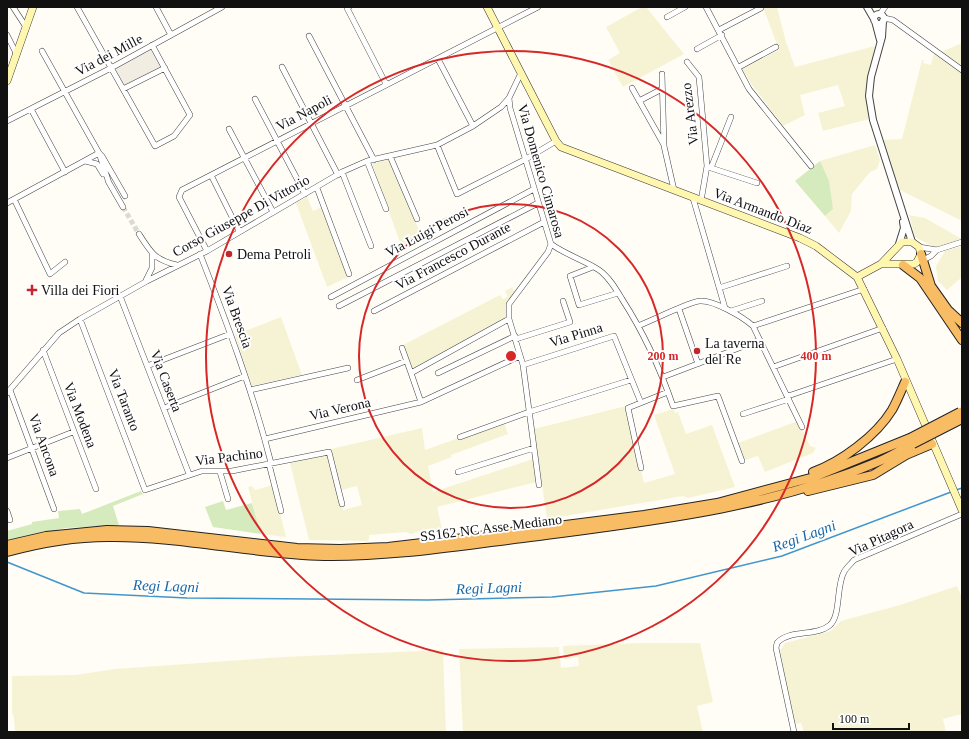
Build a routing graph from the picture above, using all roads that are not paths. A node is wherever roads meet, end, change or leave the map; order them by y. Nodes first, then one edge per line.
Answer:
1 (13, 7) edge
2 (32, 7) edge
3 (77, 7) edge
4 (156, 7) edge
5 (222, 7) edge
6 (486, 7) edge
7 (538, 7) edge
8 (685, 7) edge
9 (706, 7) edge
10 (867, 7) edge
11 (872, 7) edge
12 (885, 7) edge
13 (348, 8) edge
14 (761, 8) dead end
15 (882, 16) junction
16 (667, 17) dead end
17 (874, 20) junction
18 (26, 27) junction
19 (498, 28) junction
20 (720, 33) junction
21 (7, 35) edge
22 (171, 35) junction
23 (309, 36) dead end
24 (880, 44) junction
25 (152, 45) junction
26 (776, 47) dead end
27 (697, 49) dead end
28 (42, 51) dead end
29 (16, 52) junction
30 (438, 59) junction
31 (687, 62) dead end
32 (282, 67) dead end
33 (739, 67) junction
34 (111, 68) junction
35 (165, 68) junction
36 (962, 70) edge
37 (521, 73) junction
38 (662, 74) dead end
39 (7, 81) edge
40 (386, 84) junction
41 (632, 88) dead end
42 (662, 89) junction
43 (123, 90) junction
44 (65, 92) junction
45 (509, 98) junction
46 (255, 99) dead end
47 (639, 101) junction
48 (346, 105) junction
49 (32, 109) junction
50 (731, 117) dead end
51 (7, 121) edge
52 (312, 123) junction
53 (473, 126) junction
54 (229, 129) dead end
55 (278, 141) junction
56 (556, 141) junction
57 (437, 145) junction
58 (664, 146) junction
59 (99, 154) junction
60 (390, 156) junction
61 (245, 157) junction
62 (526, 159) junction
63 (374, 160) junction
64 (84, 161) junction
65 (367, 161) junction
66 (810, 166) dead end
67 (709, 167) junction
68 (65, 172) junction
69 (340, 174) junction
70 (211, 175) junction
71 (109, 183) junction
72 (757, 183) dead end
73 (316, 188) junction
74 (534, 189) junction
75 (674, 190) junction
76 (305, 194) junction
77 (125, 196) dead end
78 (693, 198) junction
79 (14, 199) junction
80 (701, 201) junction
81 (7, 203) edge
82 (538, 203) junction
83 (123, 207) tunnel mouth
84 (386, 209) dead end
85 (273, 212) junction
86 (903, 214) junction
87 (417, 219) dead end
88 (544, 222) junction
89 (239, 231) junction
90 (139, 234) tunnel mouth
91 (912, 242) junction
92 (962, 242) edge
93 (551, 244) junction
94 (371, 246) dead end
95 (897, 248) junction
96 (207, 250) junction
97 (937, 250) junction
98 (152, 254) junction
99 (200, 254) junction
100 (920, 256) junction
101 (65, 262) dead end
102 (881, 264) junction
103 (903, 264) junction
104 (177, 265) junction
105 (786, 266) dead end
106 (593, 267) junction
107 (349, 274) dead end
108 (857, 277) junction
109 (145, 282) junction
110 (719, 288) junction
111 (864, 289) junction
112 (618, 293) junction
113 (120, 296) junction
114 (331, 297) dead end
115 (563, 301) dead end
116 (762, 301) dead end
117 (339, 306) dead end
118 (679, 308) junction
119 (725, 308) junction
120 (374, 311) dead end
121 (731, 311) junction
122 (80, 319) junction
123 (509, 319) junction
124 (962, 323) edge
125 (640, 325) junction
126 (753, 326) junction
127 (882, 328) junction
128 (230, 334) junction
129 (515, 337) junction
130 (760, 340) junction
131 (962, 340) edge
132 (402, 348) dead end
133 (43, 350) junction
134 (520, 356) junction
135 (896, 359) junction
136 (406, 361) junction
137 (698, 364) junction
138 (522, 365) junction
139 (147, 366) junction
140 (773, 367) junction
141 (348, 368) dead end
142 (410, 372) junction
143 (438, 373) dead end
144 (245, 376) junction
145 (663, 377) junction
146 (357, 380) dead end
147 (631, 380) junction
148 (905, 382) junction
149 (250, 390) junction
150 (8, 392) edge
151 (668, 392) junction
152 (789, 397) junction
153 (421, 402) junction
154 (641, 403) junction
155 (164, 408) junction
156 (529, 412) junction
157 (743, 414) dead end
158 (961, 414) edge
159 (802, 427) dead end
160 (73, 432) junction
161 (460, 437) dead end
162 (265, 439) junction
163 (911, 441) junction
164 (932, 444) junction
165 (32, 448) junction
166 (534, 448) junction
167 (7, 458) edge
168 (742, 461) dead end
169 (270, 463) junction
170 (641, 468) dead end
171 (220, 472) junction
172 (458, 472) dead end
173 (189, 474) junction
174 (539, 484) dead end
175 (96, 489) dead end
176 (145, 490) joint
177 (765, 490) junction
178 (770, 498) junction
179 (228, 499) dead end
180 (342, 504) dead end
181 (961, 508) edge
182 (54, 509) dead end
183 (7, 511) edge
184 (281, 511) dead end
185 (962, 514) edge
186 (10, 520) dead end
187 (7, 545) edge
188 (7, 552) edge
189 (794, 732) edge

1 - 18 street
2 - 18 main road
3 - 34 street
4 - 22 street
5 - 22 street, Via dei Mille
6 - 19 main road
7 - 19 street, Via Napoli
8 - 16 street
9 - 20 street
10 - 17 street
11 - 15 street
12 - 15 street
13 - 40 street
14 - 20 street
15 - 17 street
15 - 24 street
15 - 36 street
17 - 24 street
18 - 29 main road
19 - 30 street, Via Napoli
19 - 37 main road
20 - 27 street
20 - 33 street
21 - 29 street
22 - 25 street, Via dei Mille
23 - 48 street
24 - 86 street
25 - 34 street, Via dei Mille
25 - 35 street
26 - 33 street
28 - 44 street
29 - 39 main road
30 - 40 street, Via Napoli
30 - 53 street
31 - 67 street, Via Arezzo
32 - 52 street
33 - 66 street
34 - 43 street
34 - 44 street, Via dei Mille
35 - 43 street
35 - 43 street
37 - 45 street, Via Domenico Cimarosa
37 - 56 main road
38 - 42 street
40 - 48 street, Via Napoli
41 - 47 street
42 - 47 street
42 - 58 street
44 - 49 street, Via dei Mille
44 - 59 street
45 - 53 street, Corso Giuseppe Di Vittorio
45 - 62 street, Via Domenico Cimarosa
46 - 55 street
47 - 58 street
48 - 52 street, Via Napoli
48 - 63 street
49 - 51 street, Via dei Mille
49 - 68 street
50 - 67 street, Via Arezzo
52 - 55 street, Via Napoli
52 - 69 street
53 - 57 street, Corso Giuseppe Di Vittorio
54 - 61 street
55 - 61 street, Via Napoli
55 - 76 street
56 - 62 street
56 - 75 main road, Via Armando Diaz
57 - 60 street, Corso Giuseppe Di Vittorio
57 - 62 street
58 - 75 street
59 - 64 street
59 - 71 street
59 - 77 street
60 - 63 street, Corso Giuseppe Di Vittorio
60 - 87 street
61 - 70 street, Via Napoli
61 - 85 street
62 - 74 street, Via Domenico Cimarosa
63 - 65 street, Corso Giuseppe Di Vittorio
64 - 68 street
64 - 71 street
65 - 69 street, Corso Giuseppe Di Vittorio
65 - 84 street
67 - 72 street
67 - 80 street, Via Arezzo
68 - 79 street
69 - 73 street, Corso Giuseppe Di Vittorio
69 - 94 street
70 - 89 street
70 - 96 street, Via Napoli
71 - 83 street
73 - 76 street, Corso Giuseppe Di Vittorio
73 - 107 street
74 - 82 street, Via Domenico Cimarosa
74 - 114 street, Via Luigi Perosi
75 - 78 main road, Via Armando Diaz
76 - 85 street, Corso Giuseppe Di Vittorio
78 - 80 main road, Via Armando Diaz
78 - 110 street
79 - 81 street
79 - 101 street
80 - 108 main road, Via Armando Diaz
82 - 88 street, Via Domenico Cimarosa
82 - 117 street
85 - 89 street, Corso Giuseppe Di Vittorio
86 - 91 street
86 - 95 street
88 - 93 street, Via Domenico Cimarosa
88 - 120 street, Via Francesco Durante
89 - 96 street, Corso Giuseppe Di Vittorio
90 - 98 street
91 - 95 main road
91 - 100 main road
92 - 97 street
93 - 106 street
93 - 123 street, Via Domenico Cimarosa
95 - 102 main road
95 - 103 main road
96 - 99 street, Corso Giuseppe Di Vittorio
97 - 100 street
97 - 100 street
98 - 104 street
98 - 109 street
99 - 104 street, Corso Giuseppe Di Vittorio
99 - 128 street, Via Brescia
100 - 103 main road
100 - 124 highway
102 - 103 main road
102 - 108 main road
103 - 131 highway
104 - 109 street, Corso Giuseppe Di Vittorio
105 - 110 street
106 - 112 street
106 - 112 street
108 - 111 main road, Via Armando Diaz
109 - 113 street, Corso Giuseppe Di Vittorio
110 - 119 street
111 - 126 street
111 - 127 main road, Via Armando Diaz
112 - 125 street
113 - 122 street, Corso Giuseppe Di Vittorio
113 - 139 street, Via Caserta
115 - 129 street
116 - 121 street
118 - 119 street
118 - 125 street
118 - 137 street
119 - 121 street
121 - 126 street
122 - 133 street, Corso Giuseppe Di Vittorio
122 - 176 street, Via Taranto
123 - 129 street, Via Domenico Cimarosa
123 - 142 street
125 - 145 street
126 - 130 street
127 - 135 main road, Via Armando Diaz
127 - 140 street
128 - 139 street
128 - 144 street, Via Brescia
129 - 134 street, Via Domenico Cimarosa
129 - 143 street
130 - 137 street
130 - 140 street
132 - 136 street
133 - 150 street, Corso Giuseppe Di Vittorio
133 - 160 street, Via Modena
134 - 138 street, Via Domenico Cimarosa
134 - 153 street, Via Verona
135 - 148 main road, Via Armando Diaz
135 - 152 street
136 - 142 street
136 - 146 street, Via Verona
137 - 145 street
138 - 147 street, Via Pinna
138 - 156 street, Via Domenico Cimarosa
139 - 155 street, Via Caserta
140 - 152 street
141 - 149 street
142 - 153 street
144 - 149 street, Via Brescia
144 - 155 street
145 - 151 street
147 - 154 street, Via Pinna
147 - 156 street
148 - 164 main road, Via Armando Diaz
148 - 177 highway
149 - 162 street, Via Brescia
150 - 165 street, Via Ancona
151 - 154 street
151 - 168 street
152 - 157 street
152 - 159 street
153 - 162 street, Via Verona
154 - 170 street
155 - 173 street, Via Caserta
156 - 161 street
156 - 166 street, Via Domenico Cimarosa
158 - 163 highway, SS162 NC Asse Mediano, bridge
160 - 165 street
160 - 175 street, Via Modena
162 - 169 street, Via Brescia
163 - 177 highway, SS162 NC Asse Mediano
163 - 178 highway, SS162 NC Asse Mediano
164 - 178 highway
164 - 181 main road, Via Armando Diaz
165 - 167 street
165 - 182 street, Via Ancona
166 - 172 street
166 - 174 street, Via Domenico Cimarosa
169 - 171 street, Via Pachino
169 - 180 street, Via Pachino
169 - 184 street, Via Brescia
171 - 173 street, Via Pachino
171 - 179 street
173 - 176 street, Via Pachino
177 - 187 highway, SS162 NC Asse Mediano
178 - 188 highway, SS162 NC Asse Mediano
183 - 186 street
185 - 189 street, Via Pitagora

